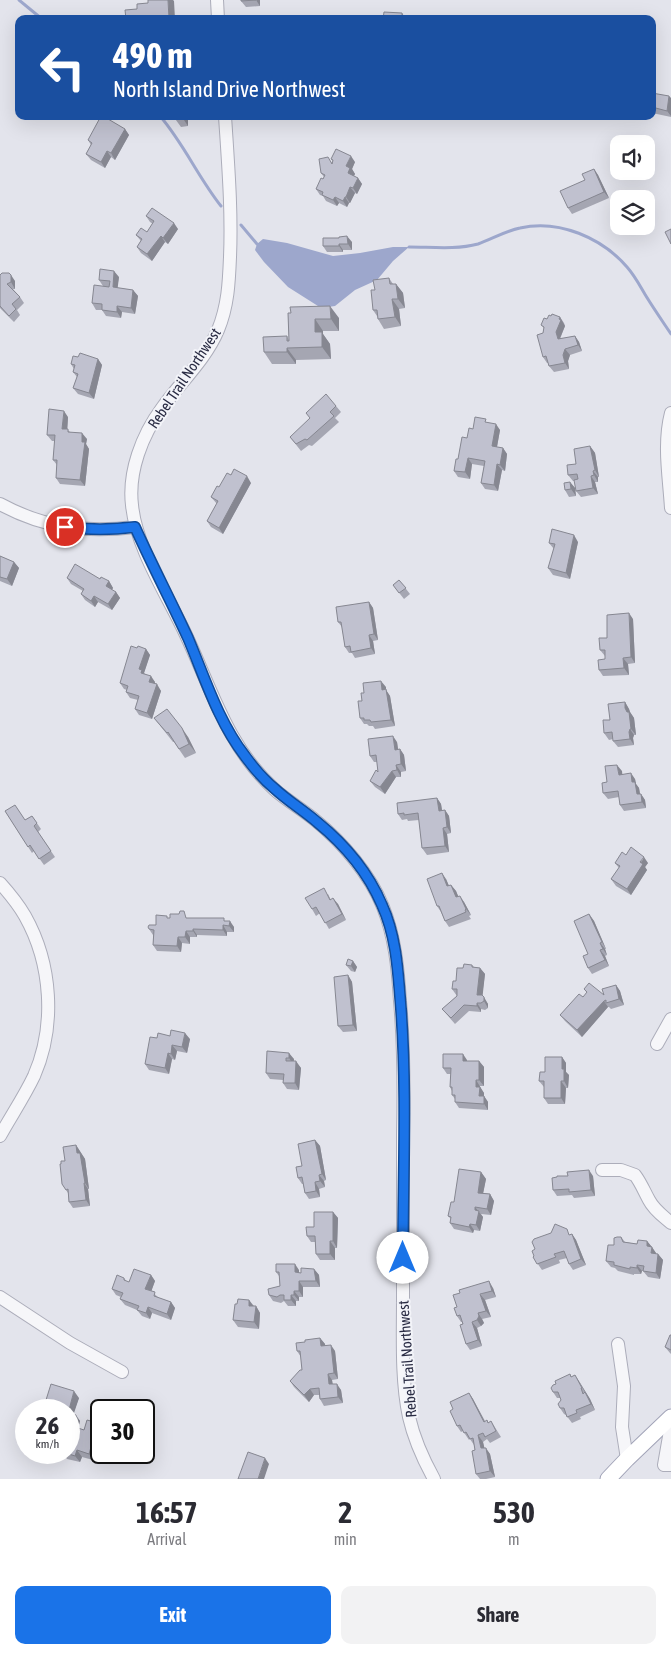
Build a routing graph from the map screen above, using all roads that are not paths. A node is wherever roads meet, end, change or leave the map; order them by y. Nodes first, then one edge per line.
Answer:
1 (217, 0) edge
2 (218, 15) edge
3 (225, 120) edge
4 (671, 413) edge
5 (0, 504) edge
6 (671, 508) edge
7 (135, 527) junction
8 (0, 883) edge
9 (671, 1019) edge
10 (657, 1044) dead end
11 (0, 1136) edge
12 (602, 1170) dead end
13 (671, 1223) edge
14 (0, 1297) edge
15 (618, 1344) dead end
16 (122, 1372) dead end
17 (671, 1417) edge
18 (671, 1425) edge
19 (627, 1459) junction
20 (671, 1465) edge
21 (434, 1479) edge
22 (608, 1479) edge

1 - 2 street
3 - 7 street, Rebel Trail Northwest
4 - 6 street
5 - 7 street
7 - 21 street, Rebel Trail Northwest
8 - 11 street
9 - 10 street
12 - 13 street
14 - 16 street
15 - 19 street
17 - 19 main road
18 - 20 street
19 - 22 main road

